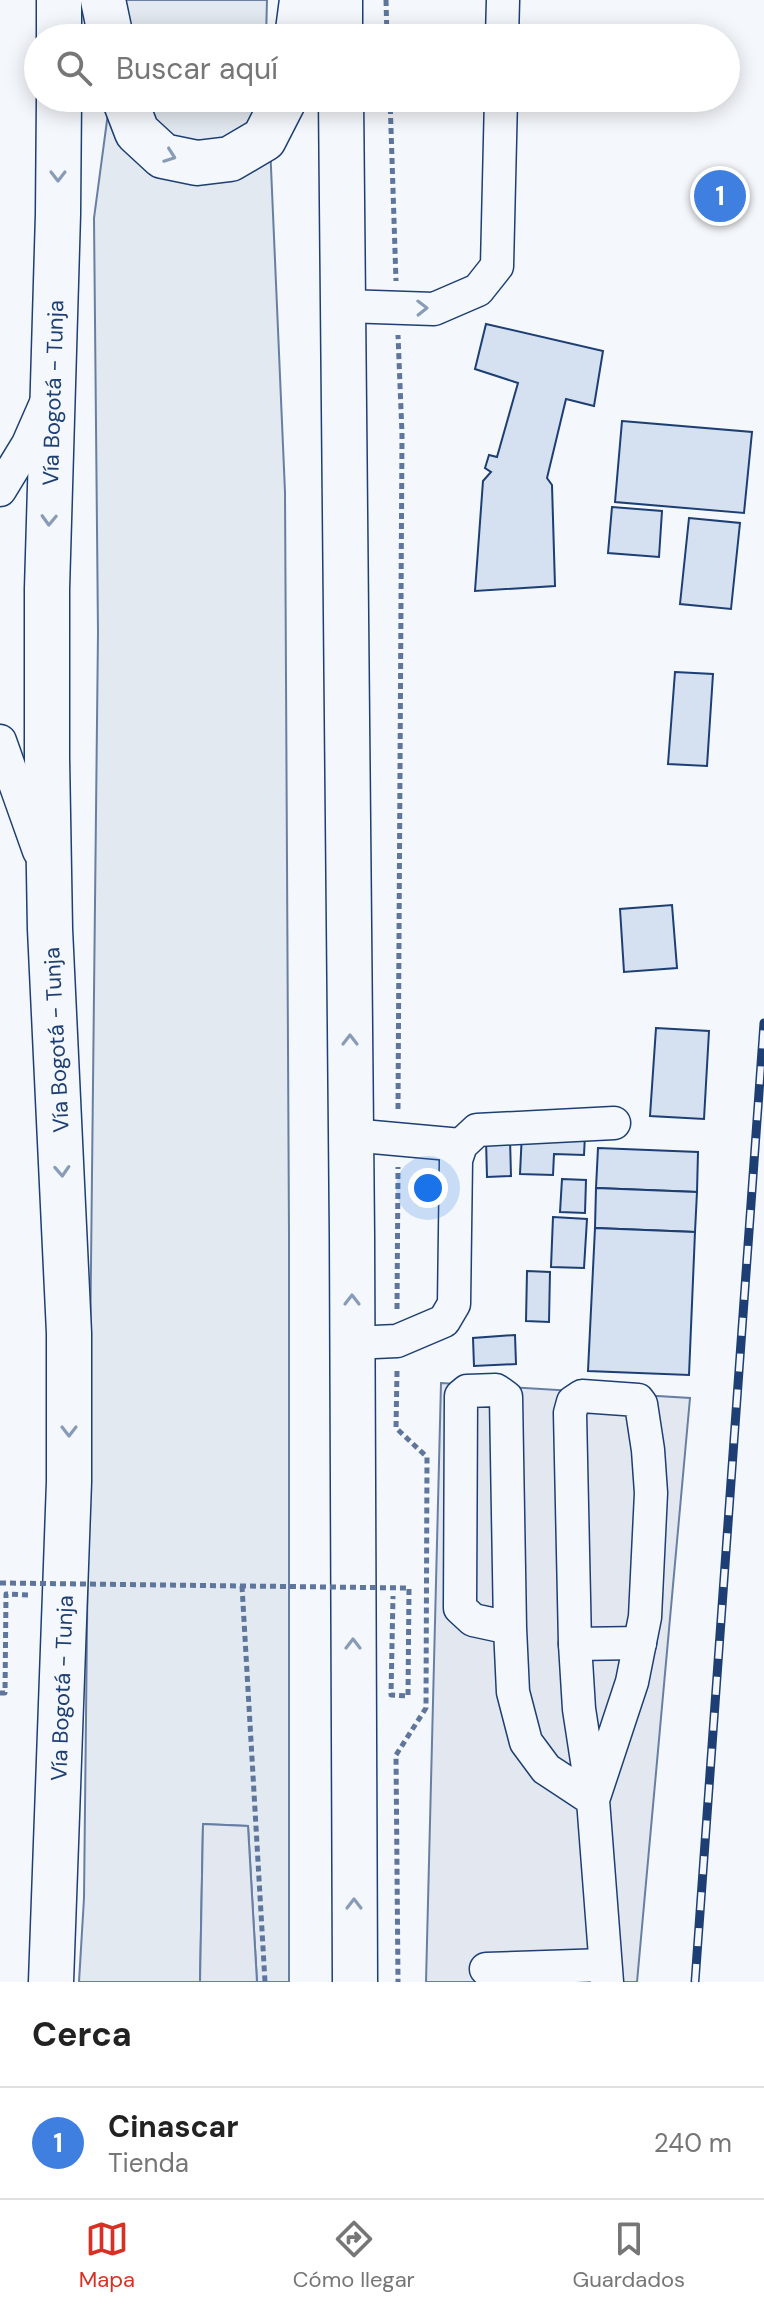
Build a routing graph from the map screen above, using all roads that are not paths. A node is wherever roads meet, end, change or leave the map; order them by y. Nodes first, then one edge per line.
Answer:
1 (59, 0) edge
2 (103, 0) edge
3 (302, 0) edge
4 (340, 0) edge
5 (503, 0) edge
6 (59, 24) edge
7 (108, 24) edge
8 (299, 24) edge
9 (340, 24) edge
10 (502, 24) edge
11 (59, 112) edge
12 (129, 112) edge
13 (278, 112) edge
14 (341, 112) edge
15 (501, 112) edge
16 (345, 306) junction
17 (53, 386) junction
18 (0, 490) edge
19 (0, 741) edge
20 (49, 885) junction
21 (614, 1123) dead end
22 (351, 1135) junction
23 (461, 1145) junction
24 (352, 1343) junction
25 (510, 1628) junction
26 (640, 1643) junction
27 (575, 1644) junction
28 (593, 1800) junction
29 (486, 1969) dead end
30 (56, 1972) edge
31 (606, 1974) edge
32 (355, 1982) edge

1 - 6 highway
2 - 7 highway
3 - 8 highway
4 - 9 highway
5 - 10 lane
11 -> 17 highway, Vía Bogotá - Tunja
12 -> 13 highway
14 - 16 highway
16 -> 15 lane
22 -> 16 highway
17 - 18 lane
17 -> 20 highway, Vía Bogotá - Tunja
19 - 20 lane
20 -> 30 highway, Vía Bogotá - Tunja
21 - 23 lane
22 - 23 lane
24 -> 22 highway
23 - 24 lane
32 -> 24 highway
25 - 25 lane
25 - 28 lane
26 - 27 lane
26 - 27 lane
26 - 28 lane
27 - 28 lane
28 - 31 lane
29 - 31 lane

